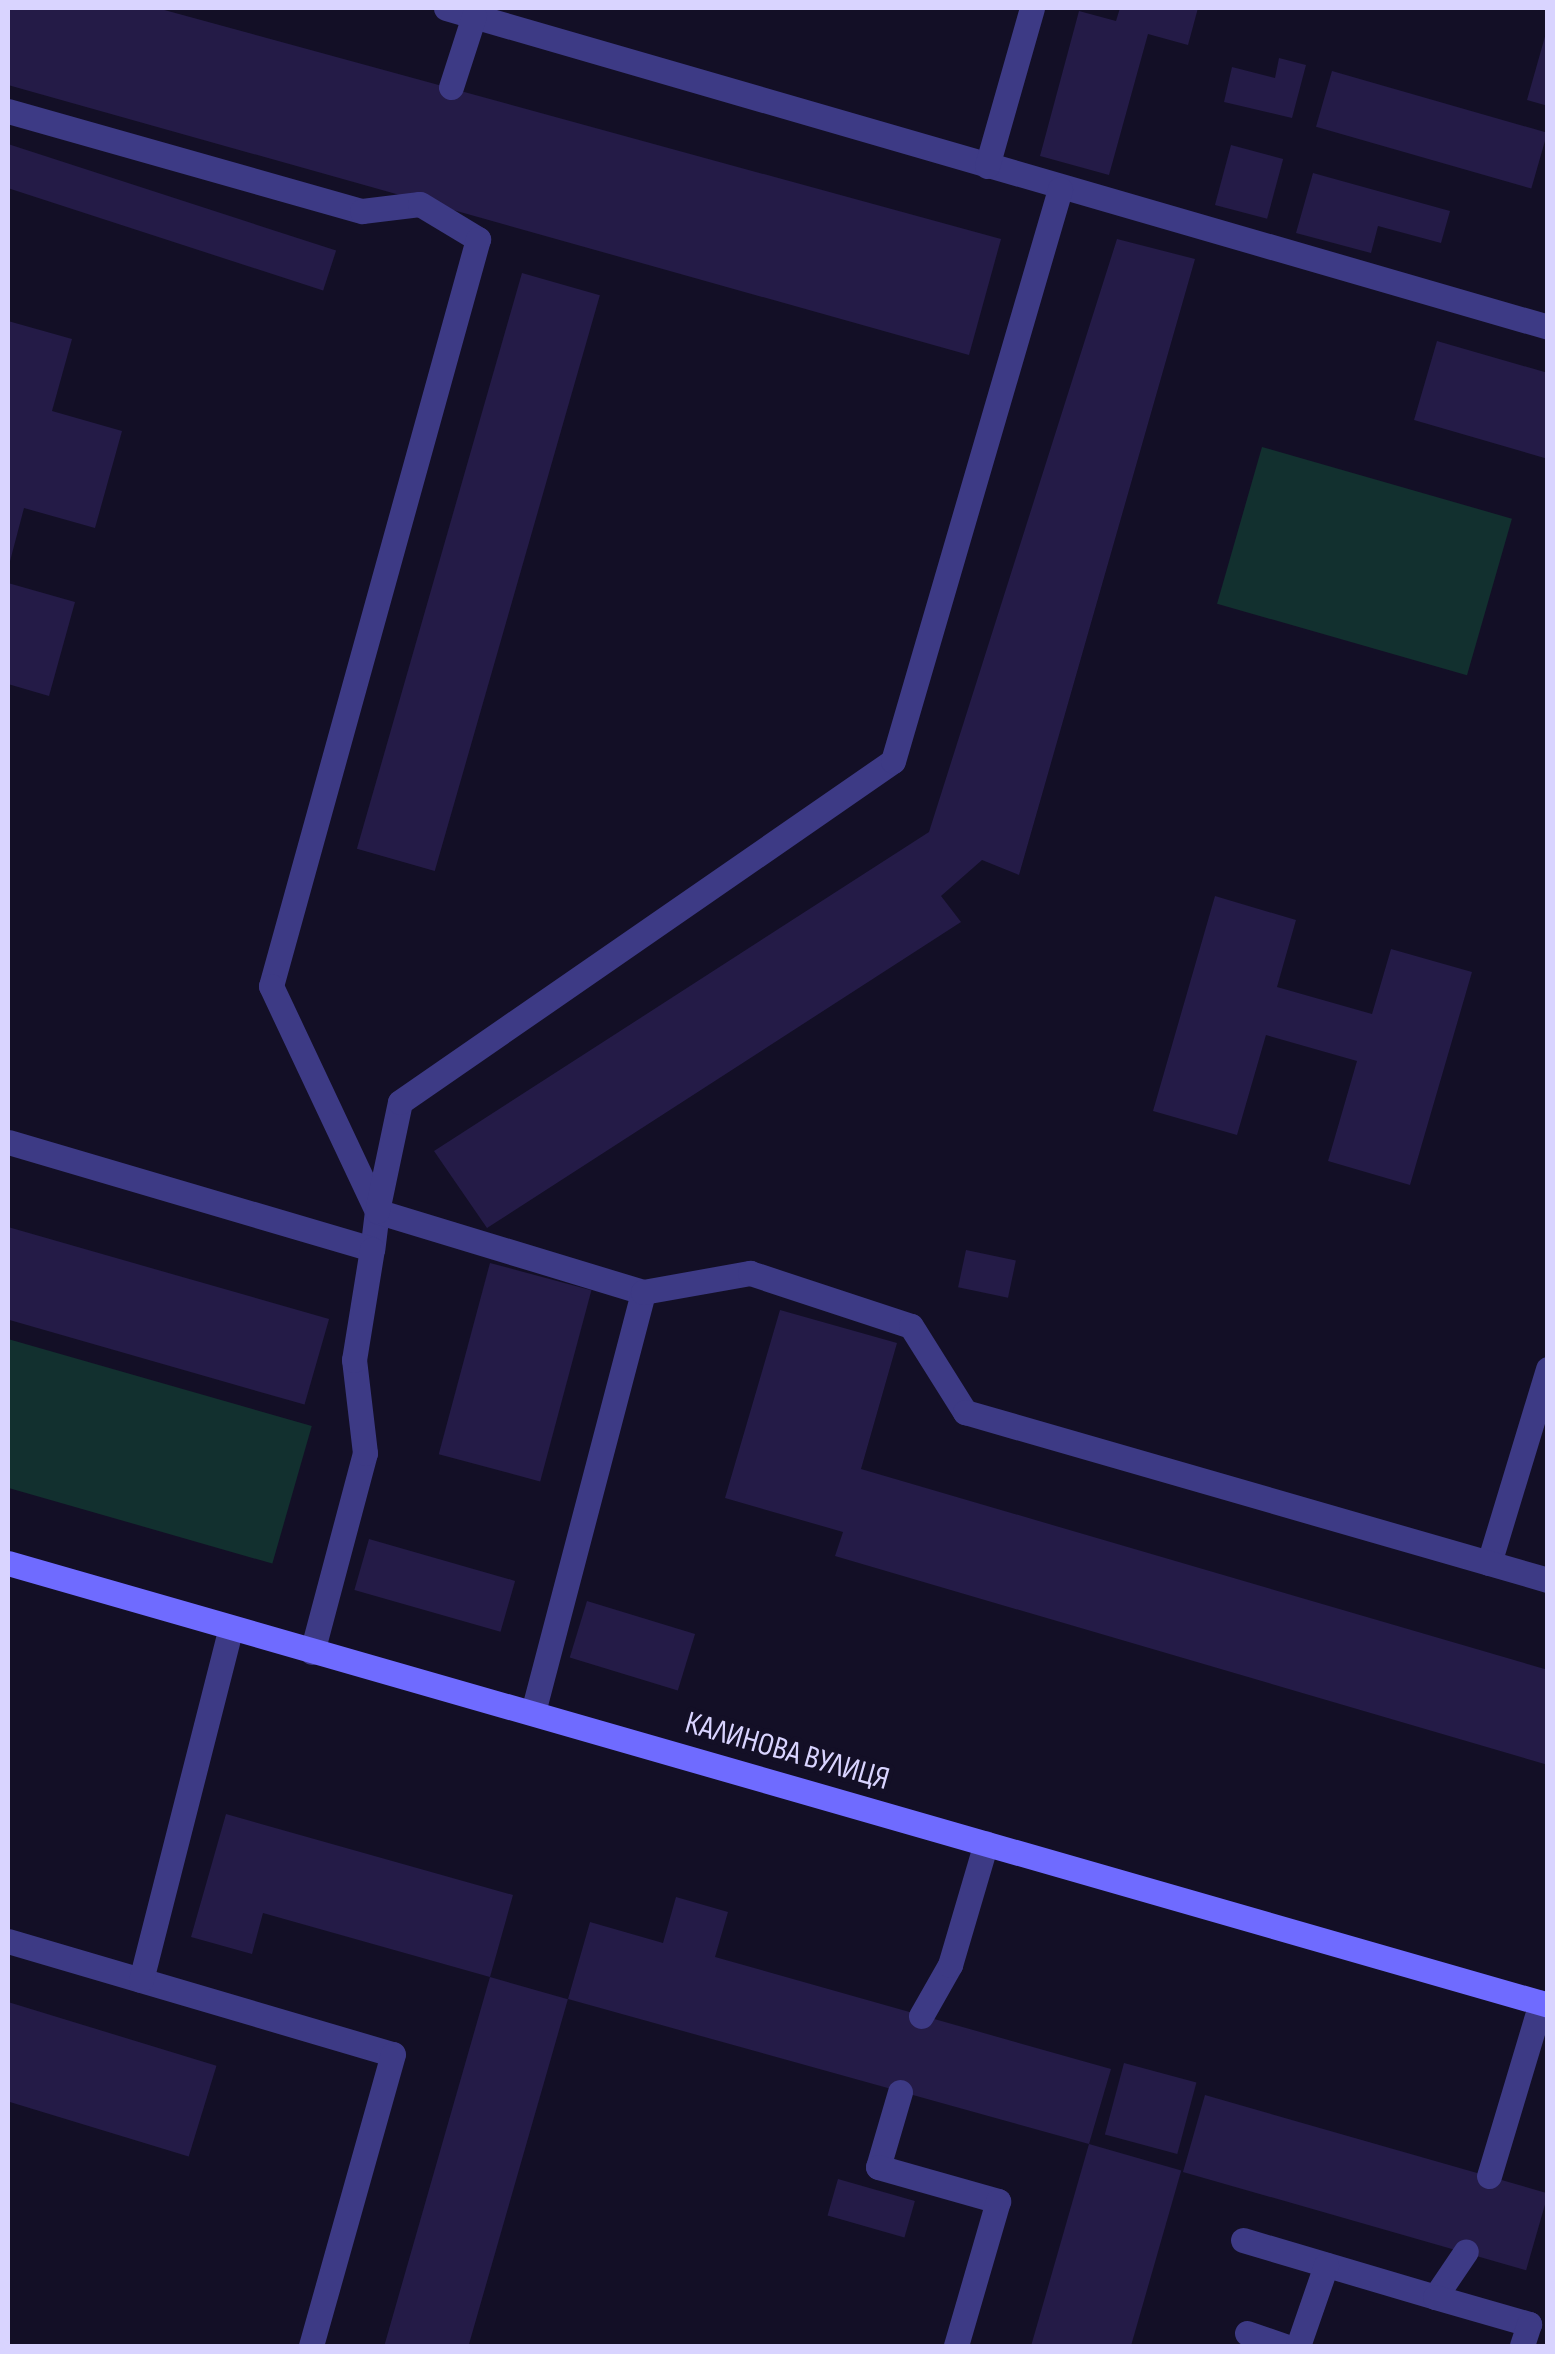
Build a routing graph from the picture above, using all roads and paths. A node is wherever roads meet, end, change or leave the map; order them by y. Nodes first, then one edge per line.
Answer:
1 (446, 8) edge
2 (1032, 8) edge
3 (474, 16) junction
4 (450, 87) dead end
5 (8, 110) edge
6 (988, 166) junction
7 (1060, 189) junction
8 (1548, 326) edge
9 (8, 1142) edge
10 (377, 1211) junction
11 (372, 1248) junction
12 (643, 1292) junction
13 (1548, 1369) edge
14 (1489, 1562) junction
15 (8, 1563) edge
16 (1548, 1580) edge
17 (231, 1628) junction
18 (312, 1652) junction
19 (533, 1712) junction
20 (986, 1843) junction
21 (8, 1941) edge
22 (141, 1980) junction
23 (1544, 2004) edge
24 (922, 2016) dead end
25 (900, 2092) dead end
26 (1488, 2176) dead end
27 (1243, 2240) dead end
28 (1466, 2251) dead end
29 (1326, 2264) junction
30 (1434, 2297) junction
31 (1247, 2333) dead end
32 (311, 2346) edge
33 (956, 2346) edge
34 (1286, 2346) edge
35 (1298, 2346) edge
36 (1522, 2346) edge

1 - 3 lane
2 - 6 lane
3 - 4 lane
3 - 6 lane
5 - 10 lane
6 - 7 lane
7 - 8 lane
7 - 10 lane
9 - 11 lane
10 - 11 lane
10 - 12 lane
11 - 18 lane
12 - 14 lane
12 - 19 lane
13 - 14 lane
14 - 16 lane
15 - 17 main road, КАЛИНОВА ВУЛИЦЯ
17 - 18 main road, КАЛИНОВА ВУЛИЦЯ
17 - 22 lane
18 - 19 main road, КАЛИНОВА ВУЛИЦЯ
19 - 20 main road, КАЛИНОВА ВУЛИЦЯ
20 - 23 main road, КАЛИНОВА ВУЛИЦЯ
20 - 24 lane
21 - 22 lane
22 - 32 lane
23 - 26 lane
25 - 33 lane
27 - 29 lane
28 - 30 lane
29 - 30 lane
29 - 35 lane
30 - 36 lane
31 - 34 lane

